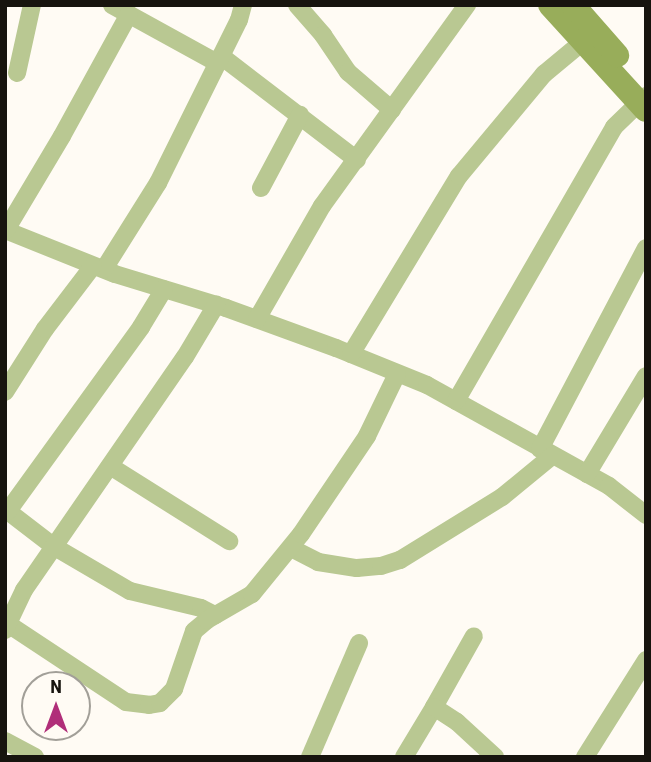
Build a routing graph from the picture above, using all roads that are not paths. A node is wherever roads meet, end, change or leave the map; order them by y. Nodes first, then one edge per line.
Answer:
1 (32, 5) edge
2 (112, 5) edge
3 (243, 5) edge
4 (297, 5) edge
5 (467, 5) edge
6 (550, 5) edge
7 (573, 5) edge
8 (129, 14) junction
9 (589, 36) junction
10 (219, 60) junction
11 (17, 74) dead end
12 (644, 99) edge
13 (392, 110) junction
14 (300, 115) junction
15 (357, 160) junction
16 (261, 188) dead end
17 (6, 230) edge
18 (646, 248) edge
19 (99, 267) junction
20 (164, 289) junction
21 (216, 305) junction
22 (257, 319) junction
23 (351, 354) junction
24 (397, 374) junction
25 (646, 376) edge
26 (5, 392) edge
27 (456, 401) junction
28 (546, 453) junction
29 (110, 466) junction
30 (587, 474) junction
31 (7, 510) edge
32 (646, 515) edge
33 (229, 541) dead end
34 (53, 546) junction
35 (290, 548) junction
36 (215, 615) junction
37 (7, 627) edge
38 (474, 636) dead end
39 (359, 643) dead end
40 (646, 660) edge
41 (433, 706) junction
42 (13, 748) edge
43 (35, 757) edge
44 (310, 757) edge
45 (404, 757) edge
46 (495, 757) edge
47 (585, 757) edge

1 - 11 street
2 - 8 street
3 - 10 street
4 - 13 street
5 - 13 street
6 - 9 street
7 - 9 street
8 - 10 street
8 - 17 street
9 - 12 street
9 - 23 street
10 - 14 street
10 - 19 street
12 - 27 street
13 - 15 street
14 - 15 street
14 - 16 street
15 - 22 street
17 - 19 street
18 - 28 street
19 - 20 street
19 - 26 street
20 - 21 street
20 - 31 street
21 - 22 street
21 - 29 street
22 - 23 street
23 - 24 street
24 - 27 street
24 - 35 street
25 - 30 street
27 - 28 street
28 - 30 street
28 - 35 street
29 - 33 street
29 - 34 street
30 - 32 street
31 - 34 street
34 - 36 street
34 - 37 street
35 - 36 street
36 - 37 street
38 - 41 street
39 - 44 street
40 - 47 street
41 - 45 street
41 - 46 street
42 - 43 street

